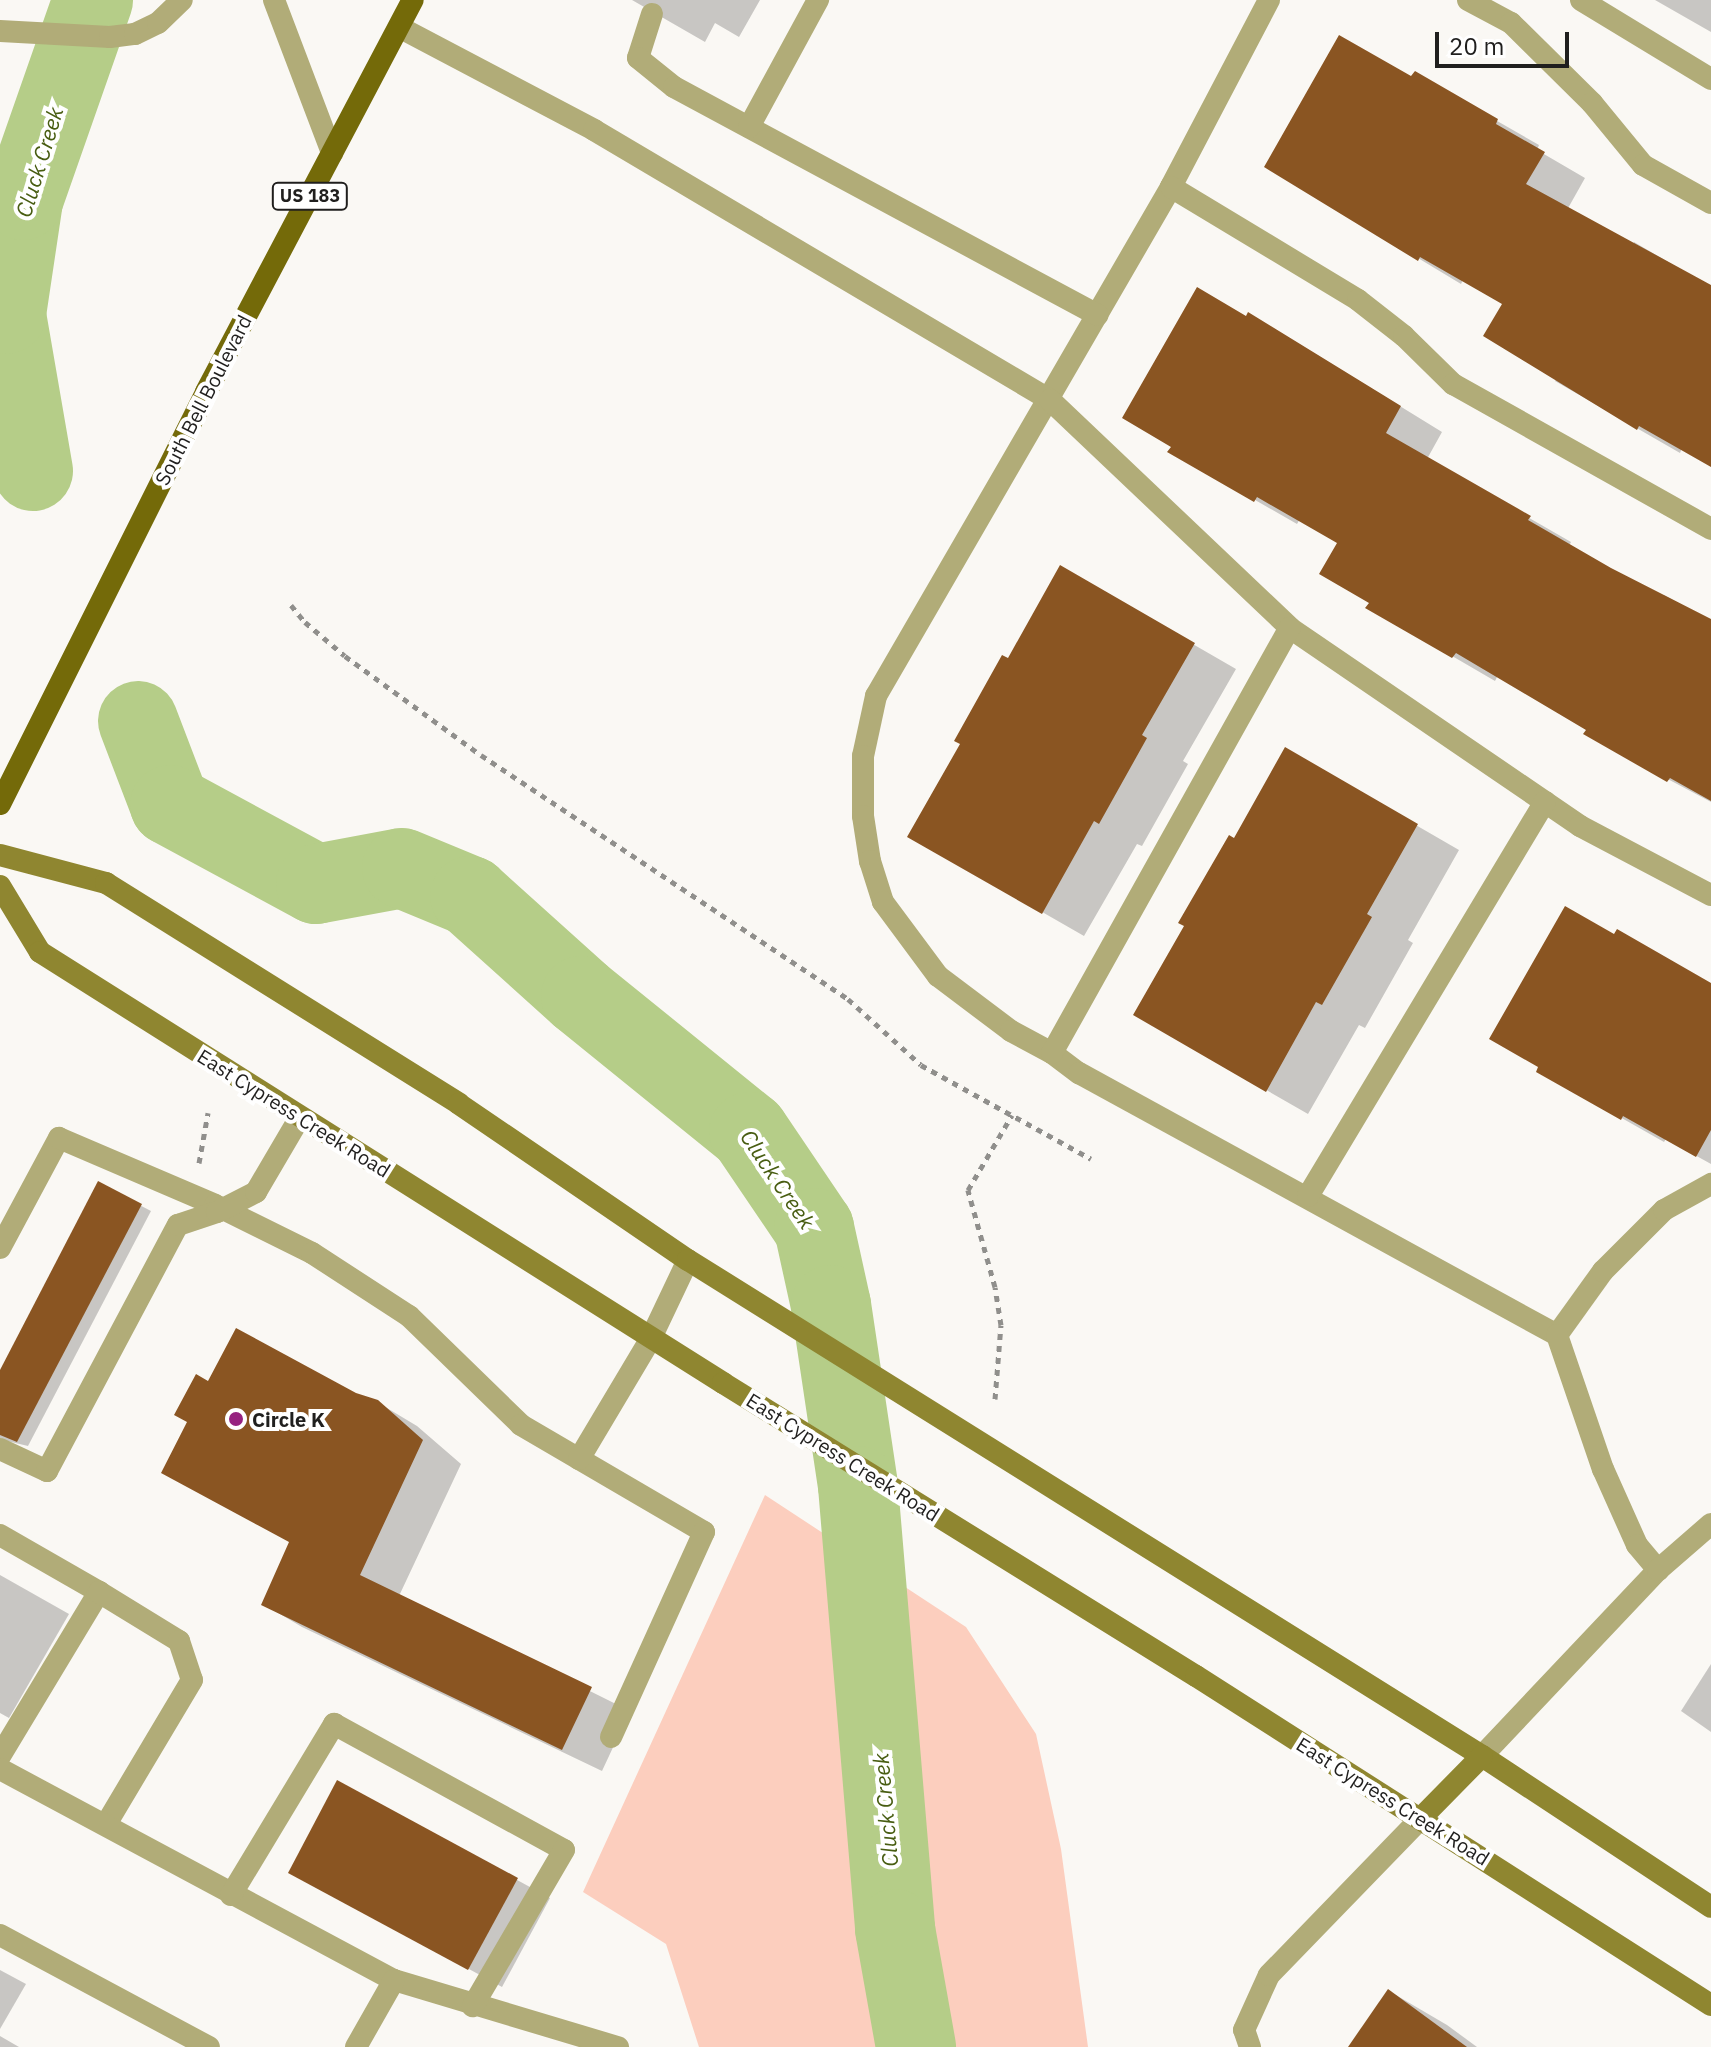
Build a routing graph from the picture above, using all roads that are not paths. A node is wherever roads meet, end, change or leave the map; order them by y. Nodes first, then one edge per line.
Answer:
1 (182, 0) edge
2 (274, 0) edge
3 (413, 0) edge
4 (818, 0) edge
5 (1269, 0) edge
6 (1468, 0) edge
7 (1581, 0) edge
8 (652, 14) dead end
9 (399, 27) junction
10 (0, 31) edge
11 (1711, 79) edge
12 (749, 127) junction
13 (332, 153) junction
14 (1171, 187) junction
15 (1711, 203) edge
16 (1098, 315) junction
17 (1050, 400) junction
18 (1711, 529) edge
19 (1290, 628) junction
20 (1545, 802) junction
21 (0, 804) edge
22 (0, 855) edge
23 (0, 886) edge
24 (1711, 895) edge
25 (1052, 1053) junction
26 (300, 1117) junction
27 (1711, 1184) edge
28 (1308, 1196) junction
29 (223, 1209) junction
30 (0, 1248) edge
31 (688, 1260) junction
32 (1557, 1335) junction
33 (651, 1338) junction
34 (0, 1449) edge
35 (579, 1459) junction
36 (1711, 1524) edge
37 (0, 1535) edge
38 (1658, 1570) junction
39 (99, 1592) junction
40 (611, 1737) dead end
41 (0, 1756) edge
42 (1482, 1756) junction
43 (0, 1769) edge
44 (1421, 1818) junction
45 (106, 1824) junction
46 (231, 1895) junction
47 (1711, 1907) edge
48 (0, 1935) edge
49 (394, 1980) junction
50 (1711, 2005) edge
51 (473, 2006) junction
52 (209, 2047) edge
53 (356, 2047) edge
54 (618, 2047) edge
55 (1250, 2047) edge

1 - 10 lane
2 - 13 lane
3 - 9 main road, South Bell Boulevard / US 183
4 - 12 lane
5 - 14 lane
6 - 15 lane
7 - 11 lane
8 - 12 lane
9 - 13 main road, South Bell Boulevard / US 183
9 - 17 lane
12 - 16 lane
13 - 21 main road, South Bell Boulevard / US 183
14 - 16 lane
14 - 18 lane
16 - 17 lane
17 - 19 lane
17 - 25 lane
19 - 20 lane
19 - 25 lane
20 - 24 lane
20 - 28 lane
22 - 31 main road
23 - 26 main road, East Cypress Creek Road
25 - 28 lane
26 - 29 lane
26 - 33 main road, East Cypress Creek Road
27 - 32 lane
28 - 32 lane
29 - 30 lane
29 - 34 lane
29 - 35 lane
31 - 33 lane
31 - 42 main road
32 - 38 lane
33 - 35 lane
33 - 44 main road, East Cypress Creek Road
35 - 40 lane
36 - 38 lane
37 - 39 lane
38 - 42 lane
39 - 41 lane
39 - 45 lane
42 - 44 main road
42 - 47 main road
43 - 45 lane
44 - 50 main road, East Cypress Creek Road
44 - 55 lane
45 - 46 lane
46 - 49 lane
46 - 51 lane
48 - 52 lane
49 - 51 lane
49 - 53 lane
51 - 54 lane

